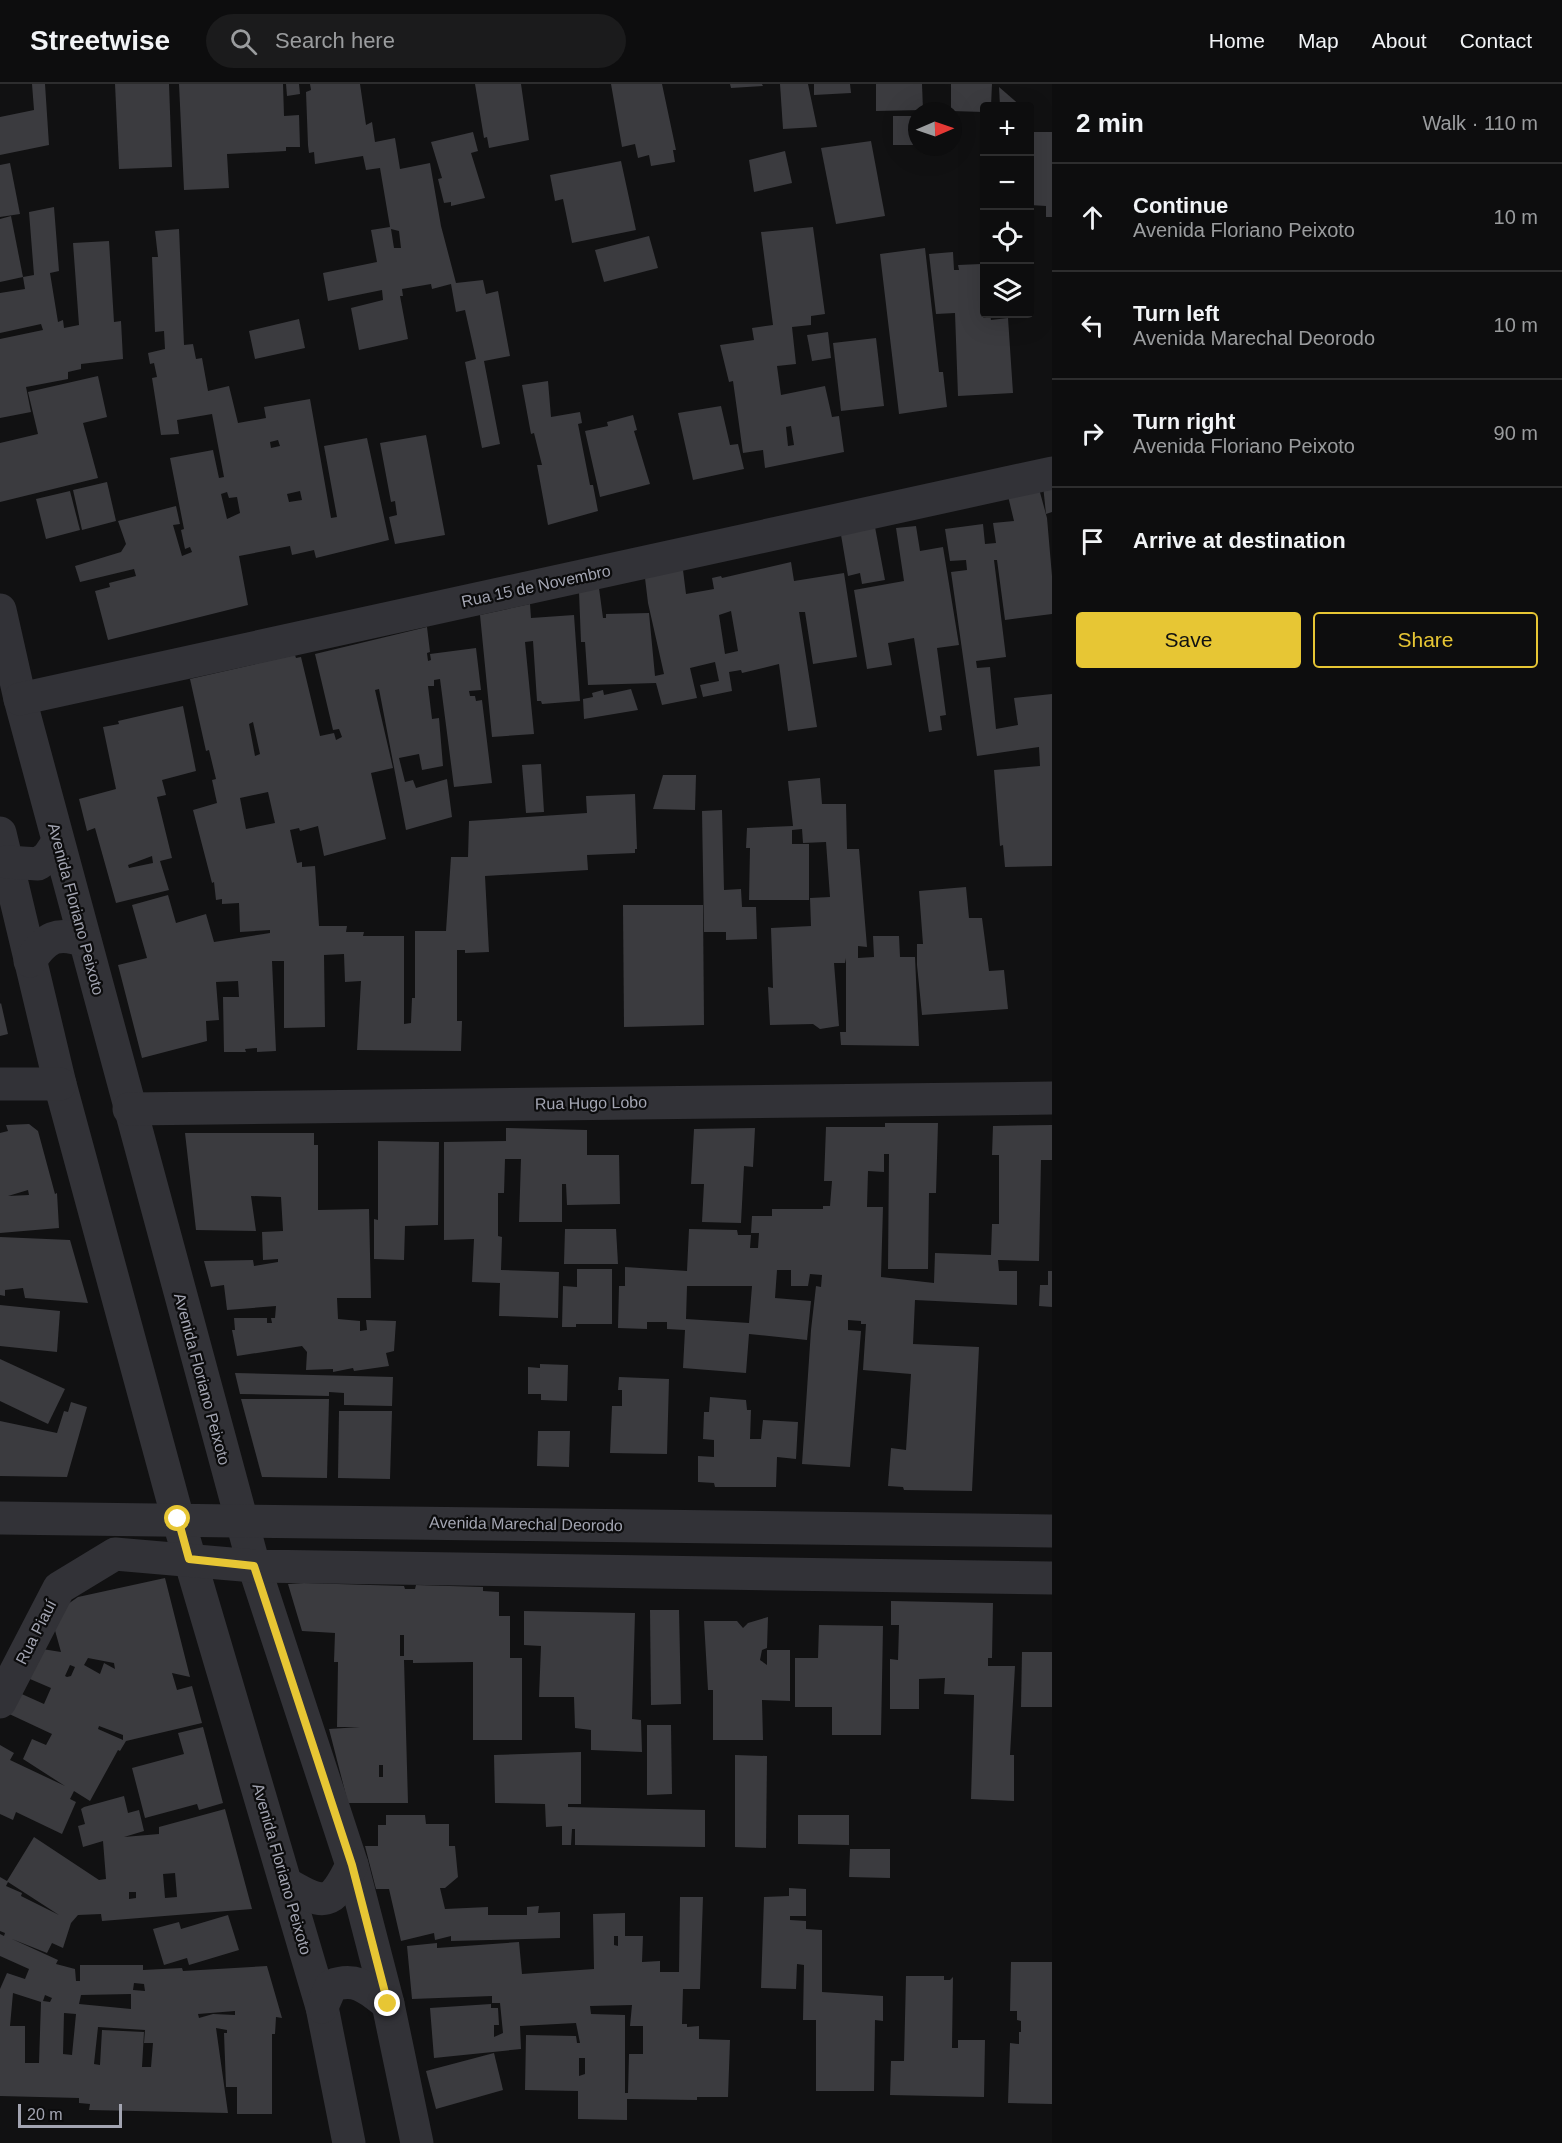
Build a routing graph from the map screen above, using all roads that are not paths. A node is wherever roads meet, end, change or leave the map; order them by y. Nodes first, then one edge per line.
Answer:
1 (1052, 473) edge
2 (0, 610) edge
3 (20, 699) junction
4 (58, 842) junction
5 (4, 848) edge
6 (85, 941) junction
7 (30, 961) junction
8 (0, 1084) edge
9 (60, 1084) junction
10 (1052, 1098) edge
11 (129, 1109) junction
12 (0, 1518) edge
13 (178, 1519) junction
14 (241, 1520) junction
15 (1052, 1532) edge
16 (189, 1559) junction
17 (254, 1566) junction
18 (1052, 1578) edge
19 (0, 1702) edge
20 (352, 1865) junction
21 (287, 1884) junction
22 (388, 2004) junction
23 (322, 2007) junction
24 (349, 2143) edge
25 (417, 2143) edge

1 - 3 street, Rua 15 de Novembro
2 - 3 street, Avenida Floriano Peixoto
3 - 4 street, Avenida Floriano Peixoto
4 - 5 street
4 - 6 street, Avenida Floriano Peixoto
5 - 7 street, Avenida Floriano Peixoto
6 - 7 street
6 - 11 street, Avenida Floriano Peixoto
7 - 9 street, Avenida Floriano Peixoto
8 - 9 street
9 - 13 street, Avenida Floriano Peixoto
10 - 11 street, Rua Hugo Lobo
11 - 14 street, Avenida Floriano Peixoto
12 - 13 street, Avenida Marechal Deorodo
13 - 14 street, Avenida Marechal Deorodo
13 - 16 street, Avenida Floriano Peixoto
14 - 15 street, Avenida Marechal Deorodo
14 - 17 street, Avenida Floriano Peixoto
16 - 17 street
16 - 19 street, Rua Piauí
16 - 21 street, Avenida Floriano Peixoto
17 - 18 street
17 - 20 street, Avenida Floriano Peixoto
20 - 21 street
20 - 22 street, Avenida Floriano Peixoto
21 - 23 street, Avenida Floriano Peixoto
22 - 23 street
22 - 25 street, Avenida Floriano Peixoto
23 - 24 street, Avenida Floriano Peixoto

